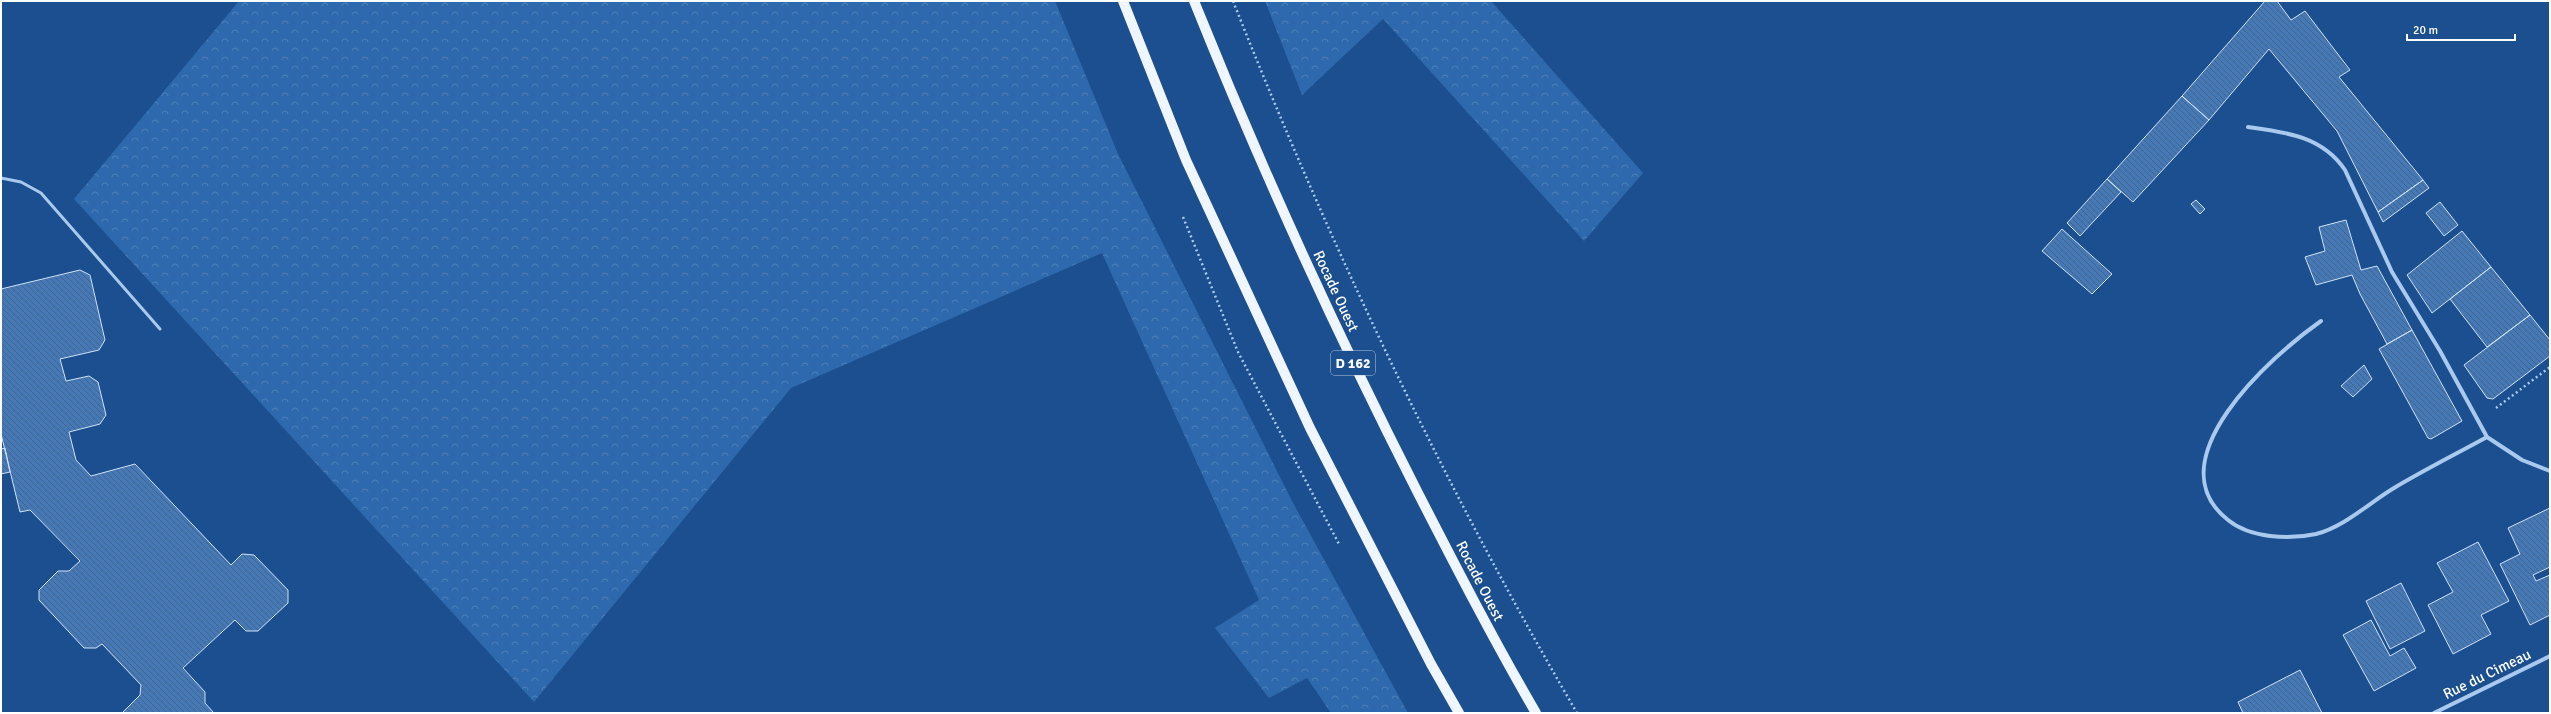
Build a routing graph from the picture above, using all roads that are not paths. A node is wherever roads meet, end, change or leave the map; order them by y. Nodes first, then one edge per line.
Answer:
1 (1123, 1) edge
2 (1194, 1) edge
3 (2248, 126) dead end
4 (1, 178) edge
5 (2321, 321) dead end
6 (160, 329) dead end
7 (2486, 437) junction
8 (2550, 471) edge
9 (2550, 656) edge
10 (1459, 713) edge
11 (1536, 713) edge
12 (2434, 713) edge

1 - 10 main road
2 - 11 main road, Rocade Ouest / D 162
3 - 7 street
4 - 6 lane
5 - 7 street
7 - 8 street
9 - 12 street, Rue du Cimeau

